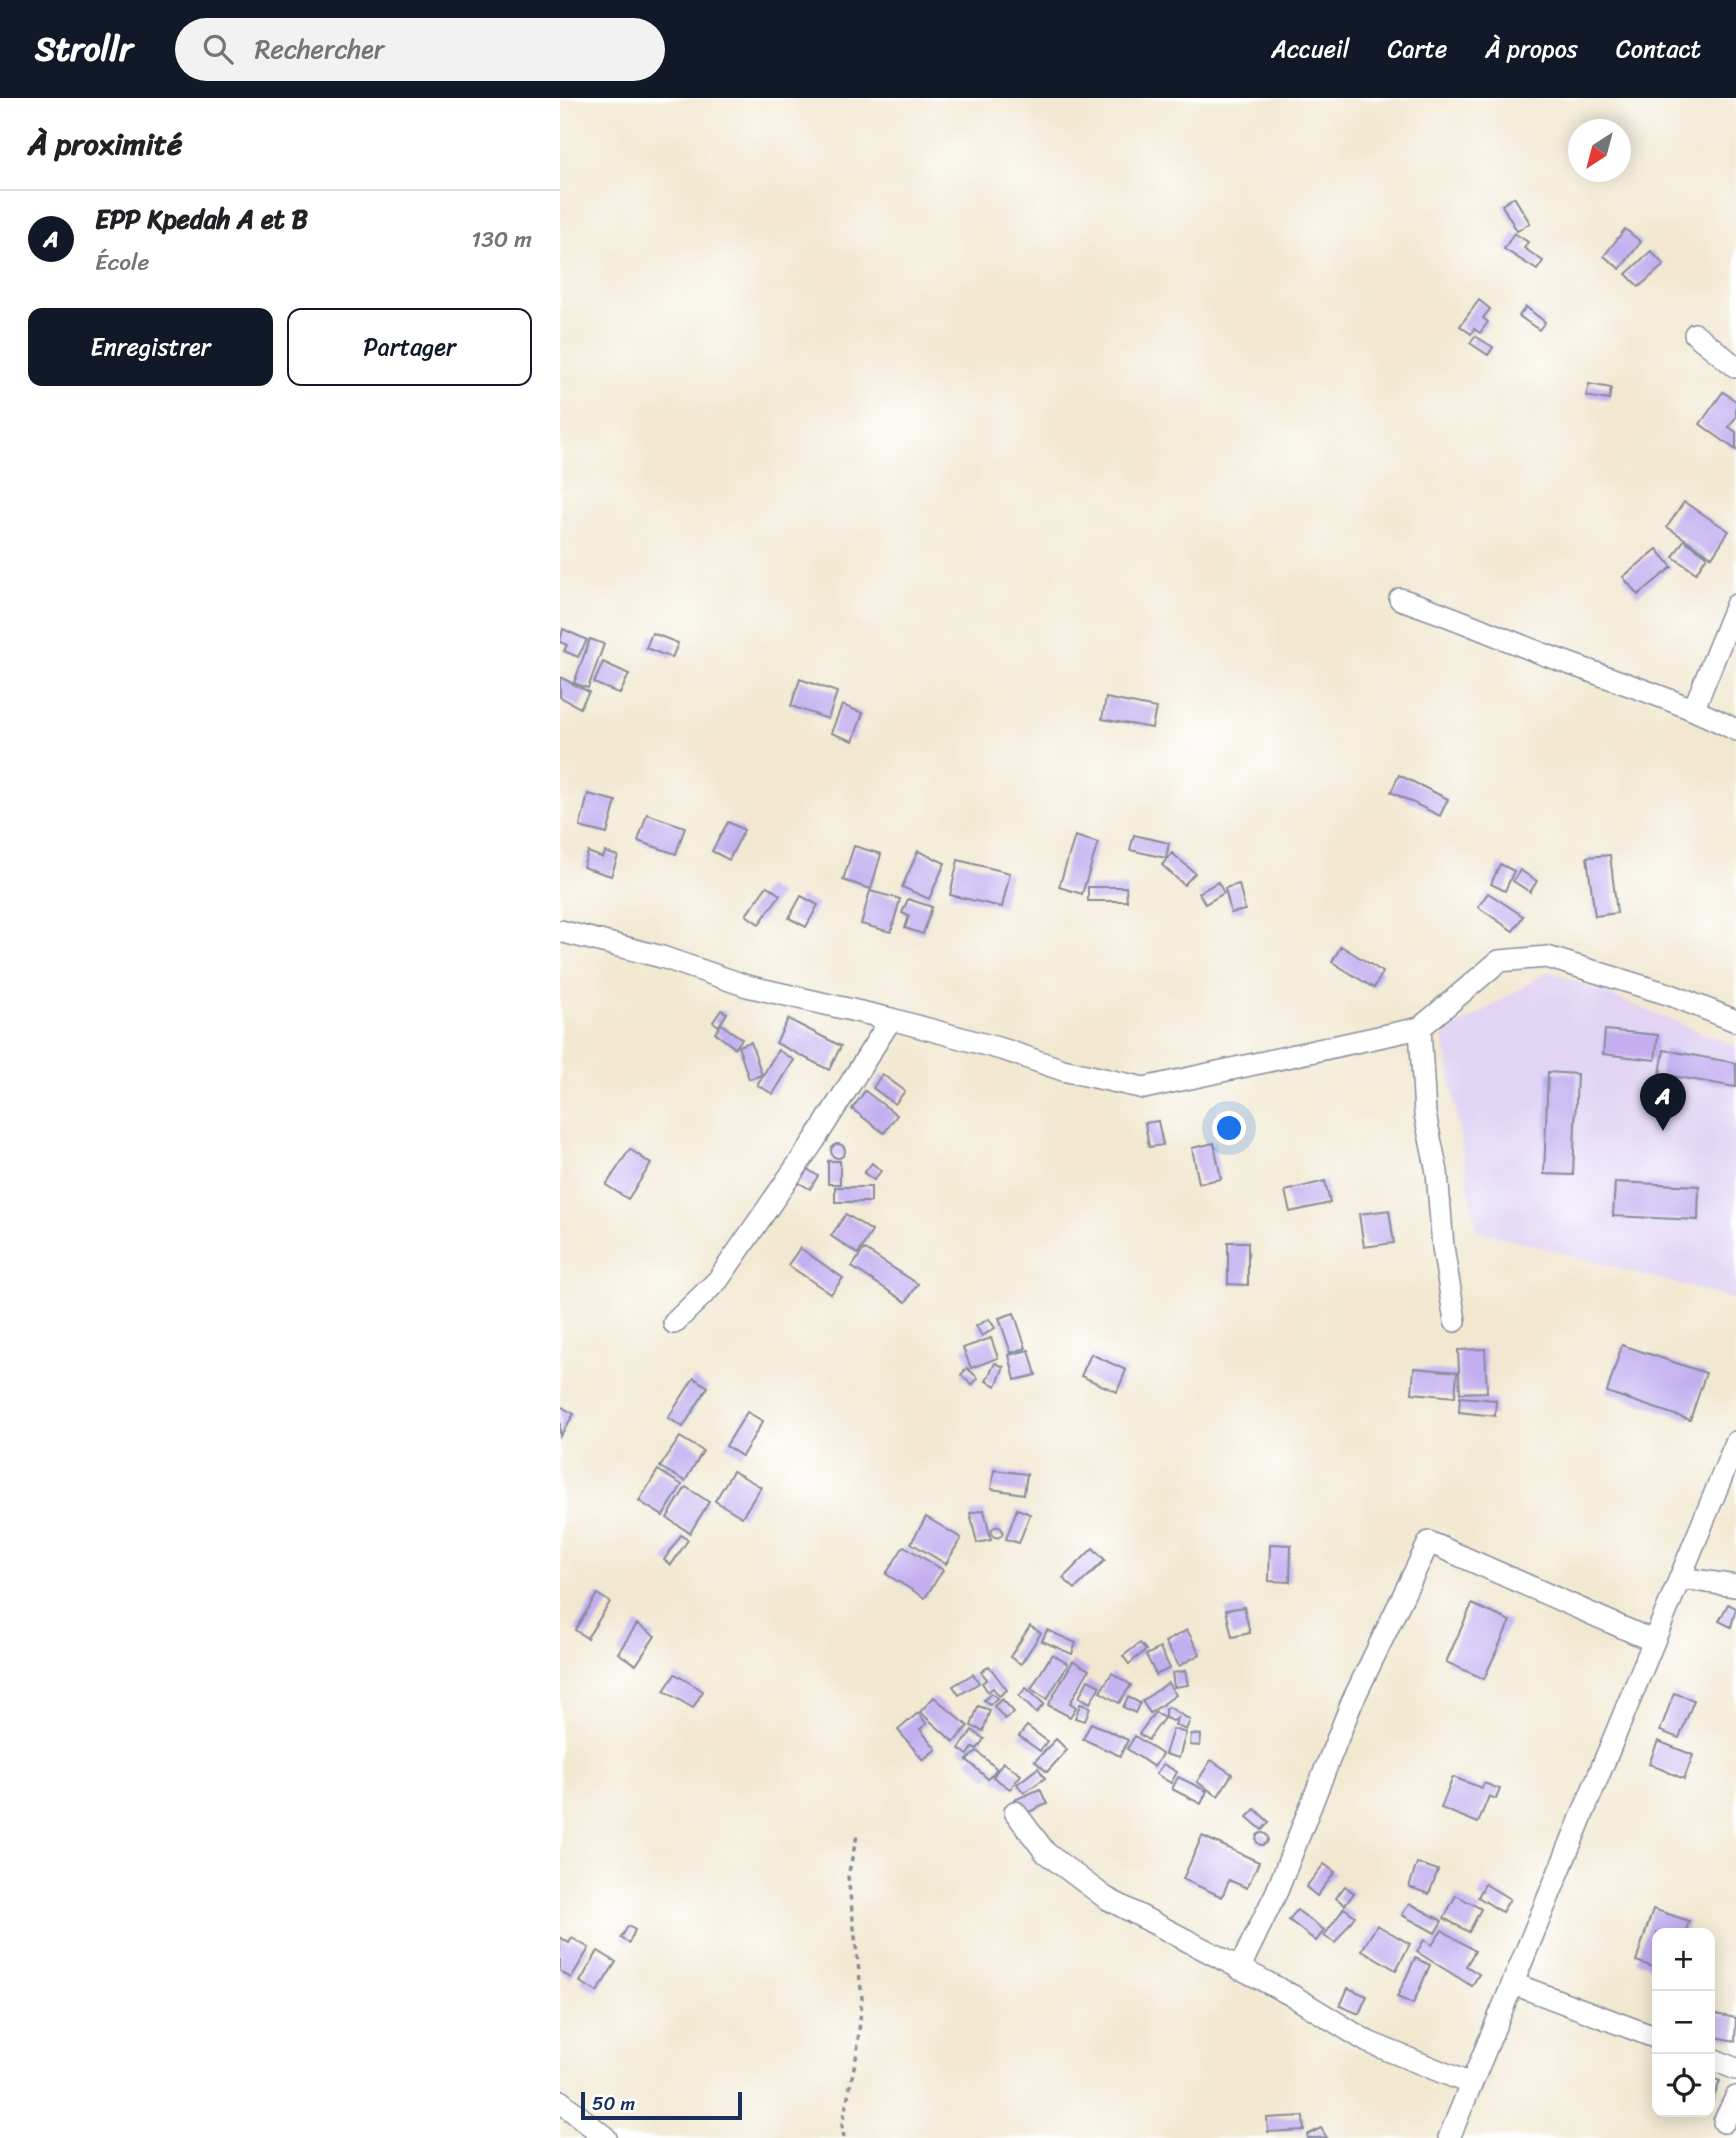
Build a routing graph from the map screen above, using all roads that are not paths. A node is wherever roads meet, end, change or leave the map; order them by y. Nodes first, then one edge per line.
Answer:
1 (1695, 334) dead end
2 (1736, 367) edge
3 (1400, 598) dead end
4 (1736, 605) edge
5 (1694, 708) junction
6 (1736, 730) edge
7 (560, 931) edge
8 (891, 1019) junction
9 (1736, 1021) edge
10 (1420, 1028) junction
11 (1455, 1321) dead end
12 (674, 1323) dead end
13 (1736, 1442) edge
14 (1681, 1578) junction
15 (1736, 1586) edge
16 (1653, 1641) junction
17 (1015, 1812) dead end
18 (1239, 1969) junction
19 (1514, 1984) junction
20 (1652, 2036) edge
21 (1715, 2061) edge
22 (1736, 2068) edge
23 (1471, 2084) junction
24 (1736, 2096) edge
25 (560, 2101) edge
26 (1724, 2122) dead end
27 (606, 2138) edge
28 (1450, 2138) edge

1 - 2 street
3 - 5 street
4 - 5 street
5 - 6 street
7 - 8 street
8 - 10 street
8 - 12 street
9 - 10 street
10 - 11 street
13 - 14 street
14 - 15 street
14 - 16 street
16 - 18 street
16 - 19 street
17 - 18 street
18 - 23 street
19 - 20 street
19 - 23 street
21 - 22 street
23 - 28 street
24 - 26 street
25 - 27 street

